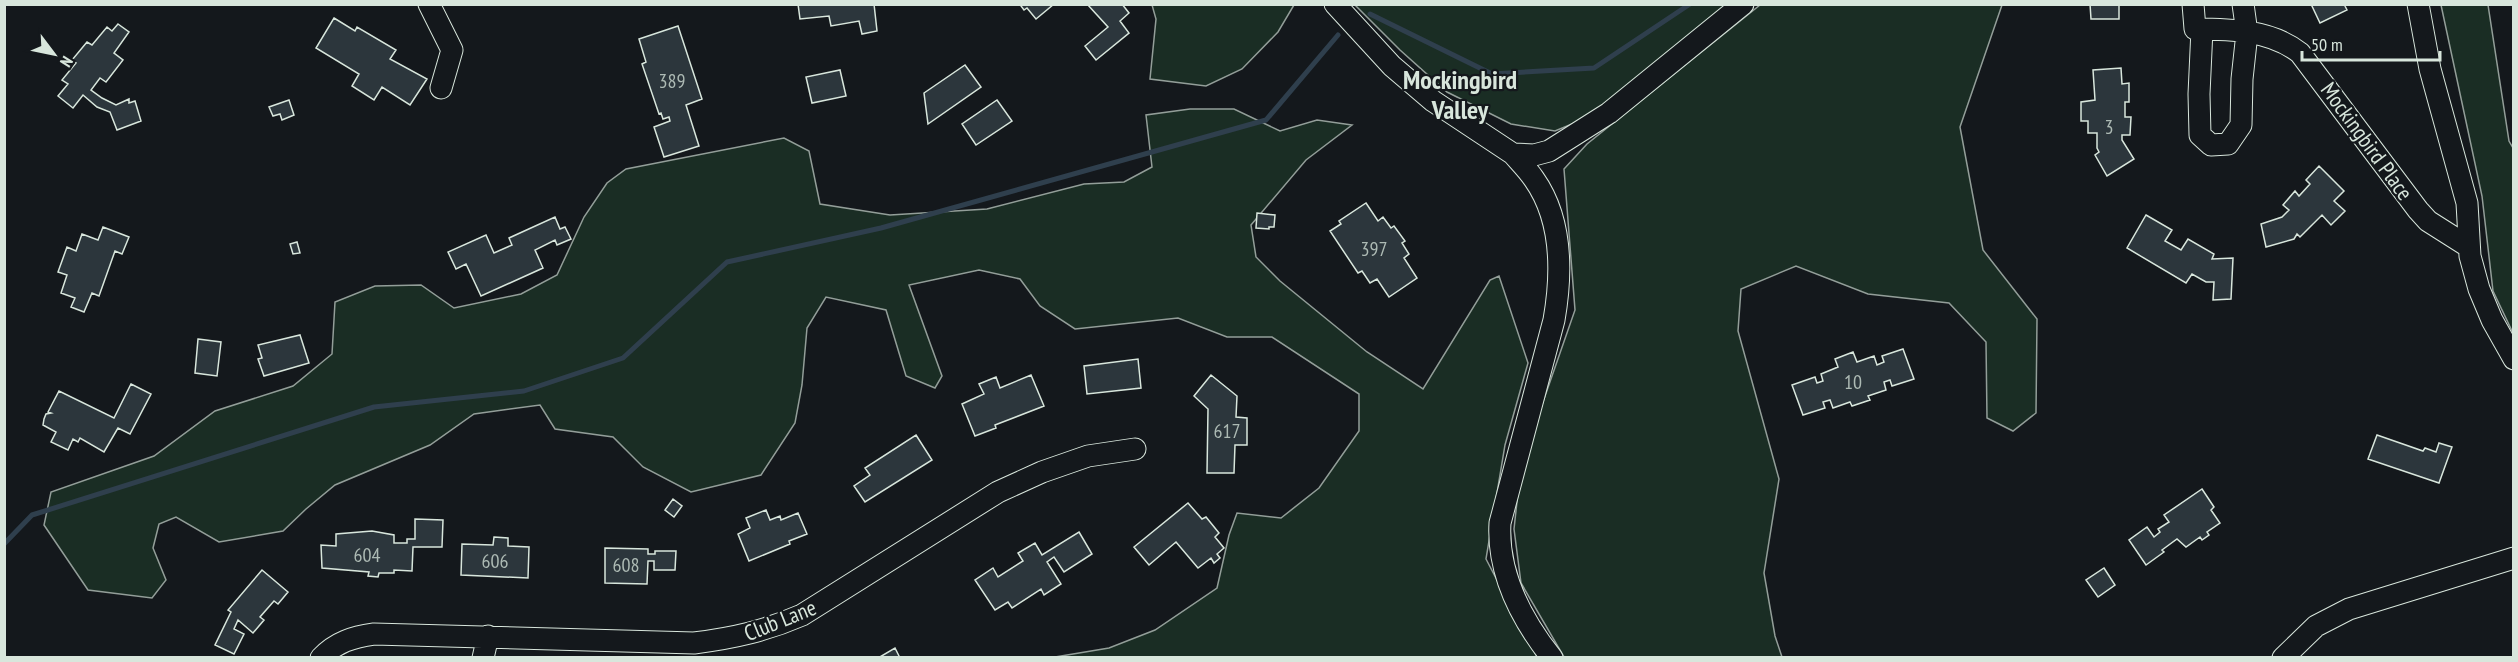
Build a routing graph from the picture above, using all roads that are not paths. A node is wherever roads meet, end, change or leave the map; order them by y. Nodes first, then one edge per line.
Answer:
1 (429, 4) edge
2 (1335, 4) edge
3 (1743, 4) edge
4 (2193, 4) edge
5 (2243, 4) edge
6 (2418, 4) edge
7 (2198, 29) junction
8 (2247, 33) junction
9 (441, 88) dead end
10 (1513, 154) junction
11 (2469, 247) junction
12 (2514, 359) edge
13 (1135, 449) dead end
14 (2514, 558) edge
15 (488, 636) junction
16 (321, 657) edge
17 (483, 657) edge
18 (1552, 657) edge
19 (2283, 657) edge

1 - 9 street
2 - 10 street
3 - 10 street
4 - 7 street
5 - 8 street
6 - 11 street
7 - 8 street, Mockingbird Place
7 - 8 street
8 - 11 street, Mockingbird Place
10 - 18 street
11 - 12 street
13 - 15 street, Club Lane
14 - 19 street
15 - 16 street, Club Lane
15 - 17 street

